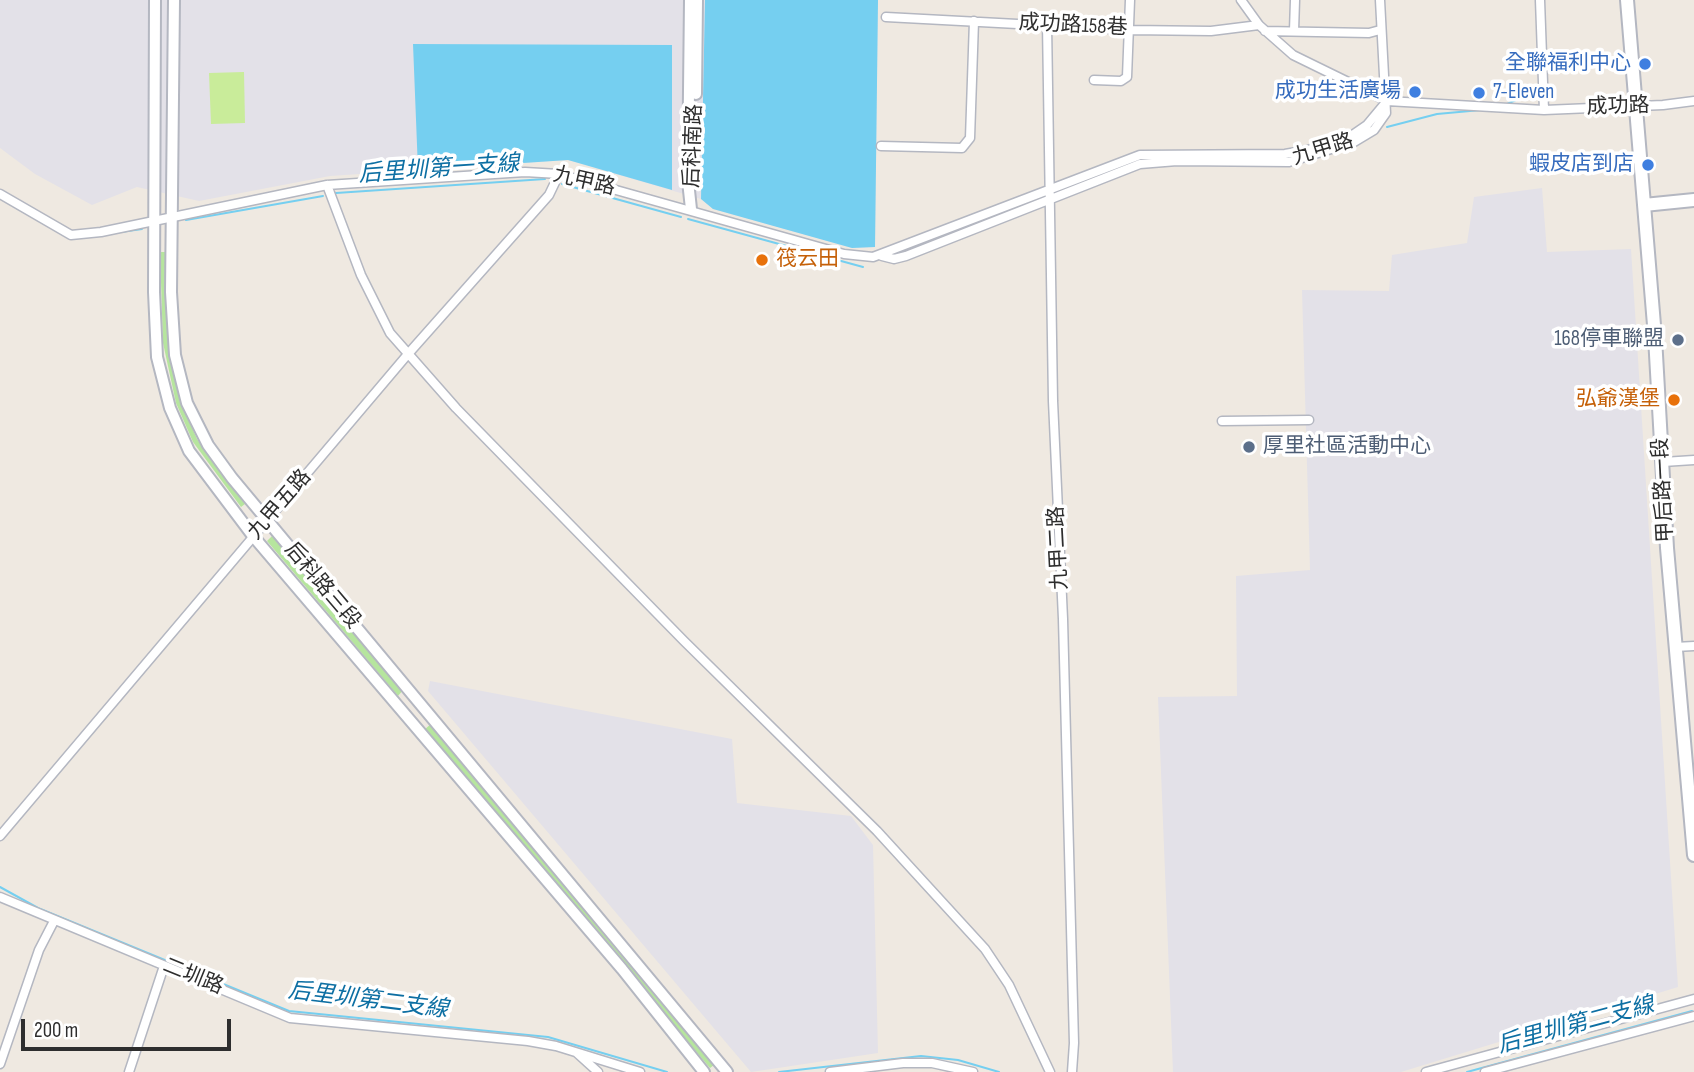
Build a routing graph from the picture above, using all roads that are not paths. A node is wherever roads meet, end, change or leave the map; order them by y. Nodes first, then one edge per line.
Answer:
1 (155, 0) edge
2 (174, 0) edge
3 (690, 0) edge
4 (698, 0) edge
5 (1130, 0) edge
6 (1241, 0) edge
7 (1295, 0) edge
8 (1380, 0) edge
9 (1540, 0) edge
10 (1627, 0) edge
11 (886, 17) dead end
12 (974, 21) junction
13 (1048, 24) junction
14 (1262, 28) junction
15 (1130, 30) junction
16 (1380, 30) junction
17 (1294, 31) junction
18 (1094, 80) dead end
19 (1387, 101) junction
20 (1694, 101) edge
21 (1635, 106) junction
22 (1544, 110) junction
23 (881, 146) dead end
24 (559, 174) junction
25 (327, 185) junction
26 (1051, 193) junction
27 (0, 194) edge
28 (1694, 200) edge
29 (1644, 205) junction
30 (691, 209) junction
31 (172, 216) junction
32 (155, 221) junction
33 (408, 354) junction
34 (1309, 420) dead end
35 (1222, 421) dead end
36 (1694, 460) edge
37 (1663, 462) junction
38 (268, 521) junction
39 (253, 536) junction
40 (1694, 646) edge
41 (1675, 647) junction
42 (0, 836) edge
43 (1694, 855) edge
44 (0, 897) edge
45 (54, 921) junction
46 (164, 966) junction
47 (1694, 999) edge
48 (1694, 1016) edge
49 (576, 1052) junction
50 (0, 1064) edge
51 (129, 1072) edge
52 (598, 1072) edge
53 (640, 1072) edge
54 (704, 1072) edge
55 (727, 1072) edge
56 (830, 1072) edge
57 (973, 1072) edge
58 (1050, 1072) edge
59 (1072, 1072) edge
60 (1426, 1072) edge
61 (1485, 1072) edge

1 - 32 street, 后科路三段
2 - 31 street, 后科路三段
3 - 30 street, 后科南路
4 - 30 street, 后科南路
5 - 15 street
6 - 14 street, 成功路
7 - 17 street
8 - 16 street
9 - 22 street
10 - 21 main road, 甲后路一段
11 - 12 street, 成功路158巷
12 - 13 street, 成功路158巷
12 - 23 street
13 - 15 street, 成功路158巷
13 - 26 street, 九甲二路
14 - 15 street, 成功路158巷
14 - 17 street, 成功路158巷
14 - 19 street, 成功路
15 - 18 street
16 - 17 street, 成功路158巷
16 - 19 street
19 - 22 street, 成功路
19 - 26 street, 九甲路
20 - 21 street, 成功路
21 - 22 street, 成功路
21 - 29 main road, 甲后路一段
24 - 25 street, 九甲路
24 - 30 street, 九甲路
24 - 33 street, 九甲五路
25 - 31 street, 九甲路
25 - 33 street
26 - 30 street, 九甲路
26 - 59 street, 九甲二路
27 - 32 street, 九甲路
28 - 29 main road
29 - 37 main road, 甲后路一段
31 - 32 street, 九甲路
31 - 38 street, 后科路三段
32 - 39 street, 后科路三段
33 - 38 street, 九甲五路
33 - 58 street
34 - 35 street
36 - 37 street
37 - 41 main road, 甲后路一段
38 - 39 street, 九甲五路
38 - 55 street, 后科路三段
39 - 42 street, 九甲五路
39 - 54 street, 后科路三段
40 - 41 street
41 - 43 main road, 甲后路一段
44 - 45 street, 二圳路
45 - 46 street, 二圳路
45 - 50 street
46 - 49 street, 二圳路
46 - 51 street
47 - 60 street
48 - 61 street
49 - 52 street
49 - 53 street, 二圳路
56 - 57 street

